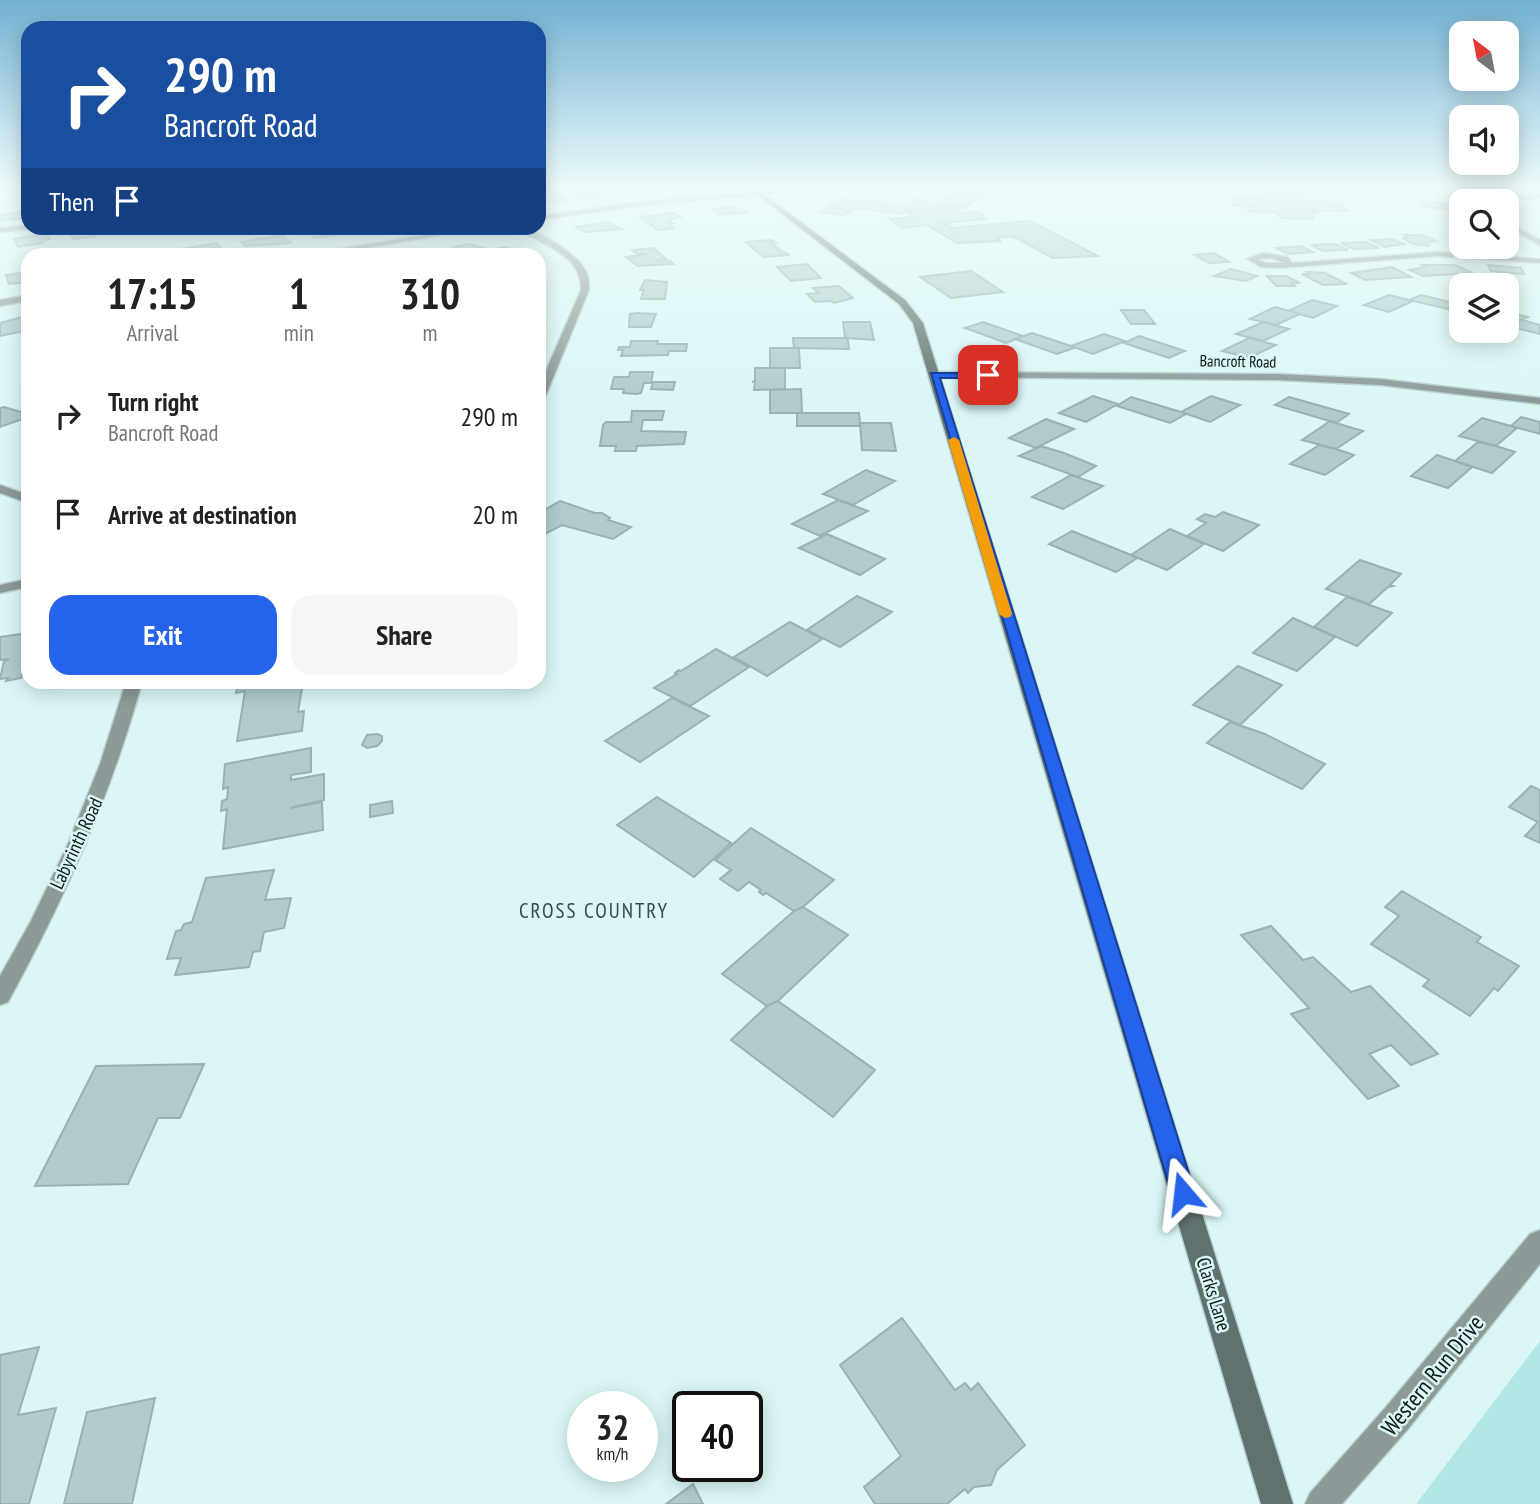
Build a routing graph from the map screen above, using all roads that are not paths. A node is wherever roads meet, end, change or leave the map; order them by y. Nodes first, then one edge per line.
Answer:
1 (573, 260) edge
2 (847, 260) edge
3 (1335, 260) edge
4 (1288, 263) dead end
5 (21, 299) edge
6 (0, 303) edge
7 (934, 375) junction
8 (546, 383) edge
9 (1540, 401) edge
10 (0, 489) edge
11 (21, 496) edge
12 (21, 584) edge
13 (0, 589) edge
14 (132, 689) edge
15 (0, 996) edge
16 (1540, 1243) edge
17 (1277, 1504) edge
18 (1321, 1504) edge

1 - 8 street
2 - 7 street, Clarks Lane
3 - 4 street
5 - 6 street
7 - 9 street, Bancroft Road
7 - 17 street, Clarks Lane
10 - 11 street
12 - 13 street
14 - 15 street, Labyrinth Road
16 - 18 street, Western Run Drive

